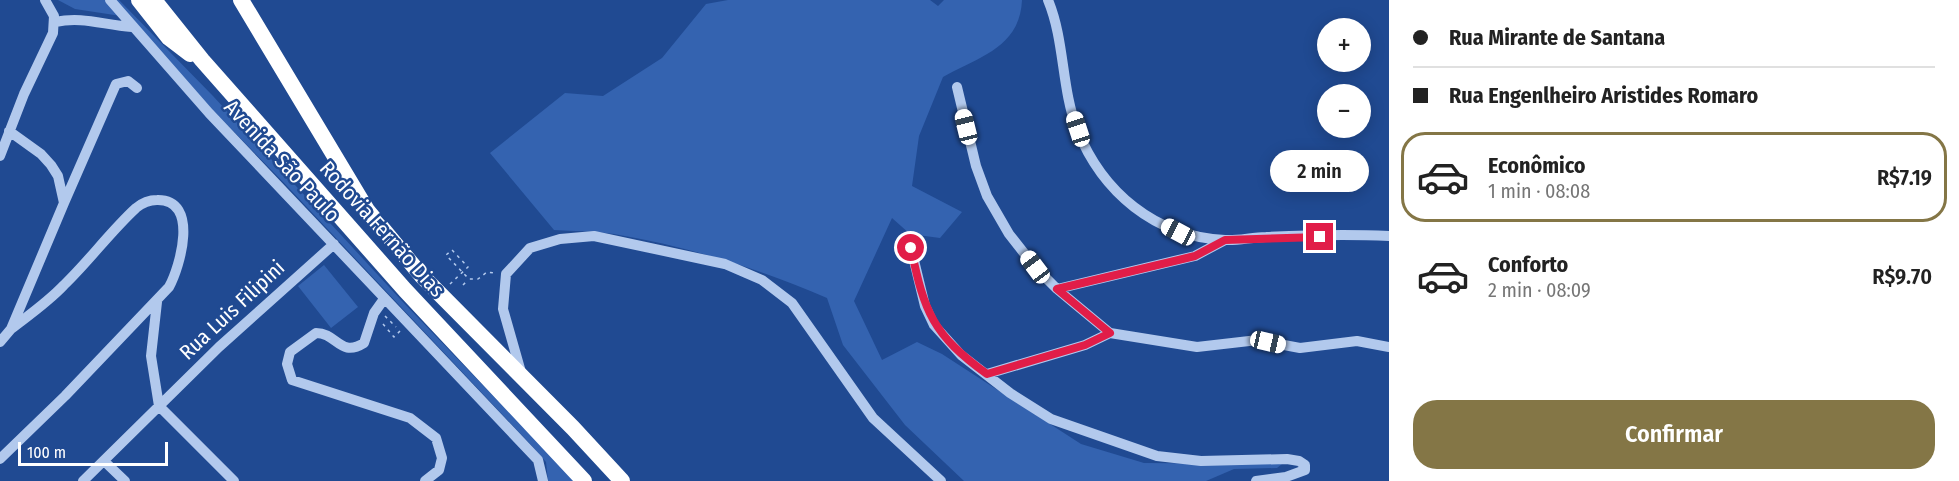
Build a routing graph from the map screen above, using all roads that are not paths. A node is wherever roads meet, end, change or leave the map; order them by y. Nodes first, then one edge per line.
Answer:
1 (45, 0) edge
2 (110, 0) edge
3 (139, 0) edge
4 (154, 0) edge
5 (241, 0) edge
6 (1048, 0) edge
7 (55, 22) junction
8 (132, 27) junction
9 (202, 60) junction
10 (957, 87) dead end
11 (137, 88) dead end
12 (9, 131) junction
13 (0, 156) edge
14 (64, 203) junction
15 (1389, 236) edge
16 (1225, 240) junction
17 (334, 244) junction
18 (911, 248) dead end
19 (1057, 289) junction
20 (384, 299) junction
21 (157, 302) junction
22 (11, 329) junction
23 (1110, 333) junction
24 (0, 342) edge
25 (1389, 347) edge
26 (987, 374) junction
27 (522, 375) junction
28 (159, 406) junction
29 (0, 459) edge
30 (104, 461) junction
31 (83, 481) edge
32 (125, 481) edge
33 (234, 481) edge
34 (425, 481) edge
35 (543, 481) edge
36 (584, 481) edge
37 (622, 481) edge
38 (941, 481) edge
39 (1256, 481) edge

1 - 7 street
2 - 8 street, Avenida São Paulo
3 - 9 highway
4 - 9 highway, Rodovia Fernão Dias
5 - 27 highway, Rodovia Fernão Dias
6 - 16 street
7 - 8 street
7 - 12 street
8 - 17 street, Avenida São Paulo
9 - 36 highway, Rodovia Fernão Dias
10 - 19 street
11 - 14 street
12 - 13 street
12 - 14 street
14 - 22 street
15 - 16 street
16 - 19 street
17 - 20 street, Avenida São Paulo
17 - 28 street, Rua Luis Filipini
18 - 26 street
19 - 23 street
20 - 34 street
20 - 35 street, Avenida São Paulo
21 - 22 street
21 - 28 street, Rua Luis Filipini
21 - 29 street
22 - 24 street
23 - 25 street
23 - 26 street
26 - 39 street
27 - 37 highway, Rodovia Fernão Dias
27 - 38 street
28 - 30 street, Rua Luis Filipini
28 - 33 street
30 - 31 street, Rua Luis Filipini
30 - 32 street

